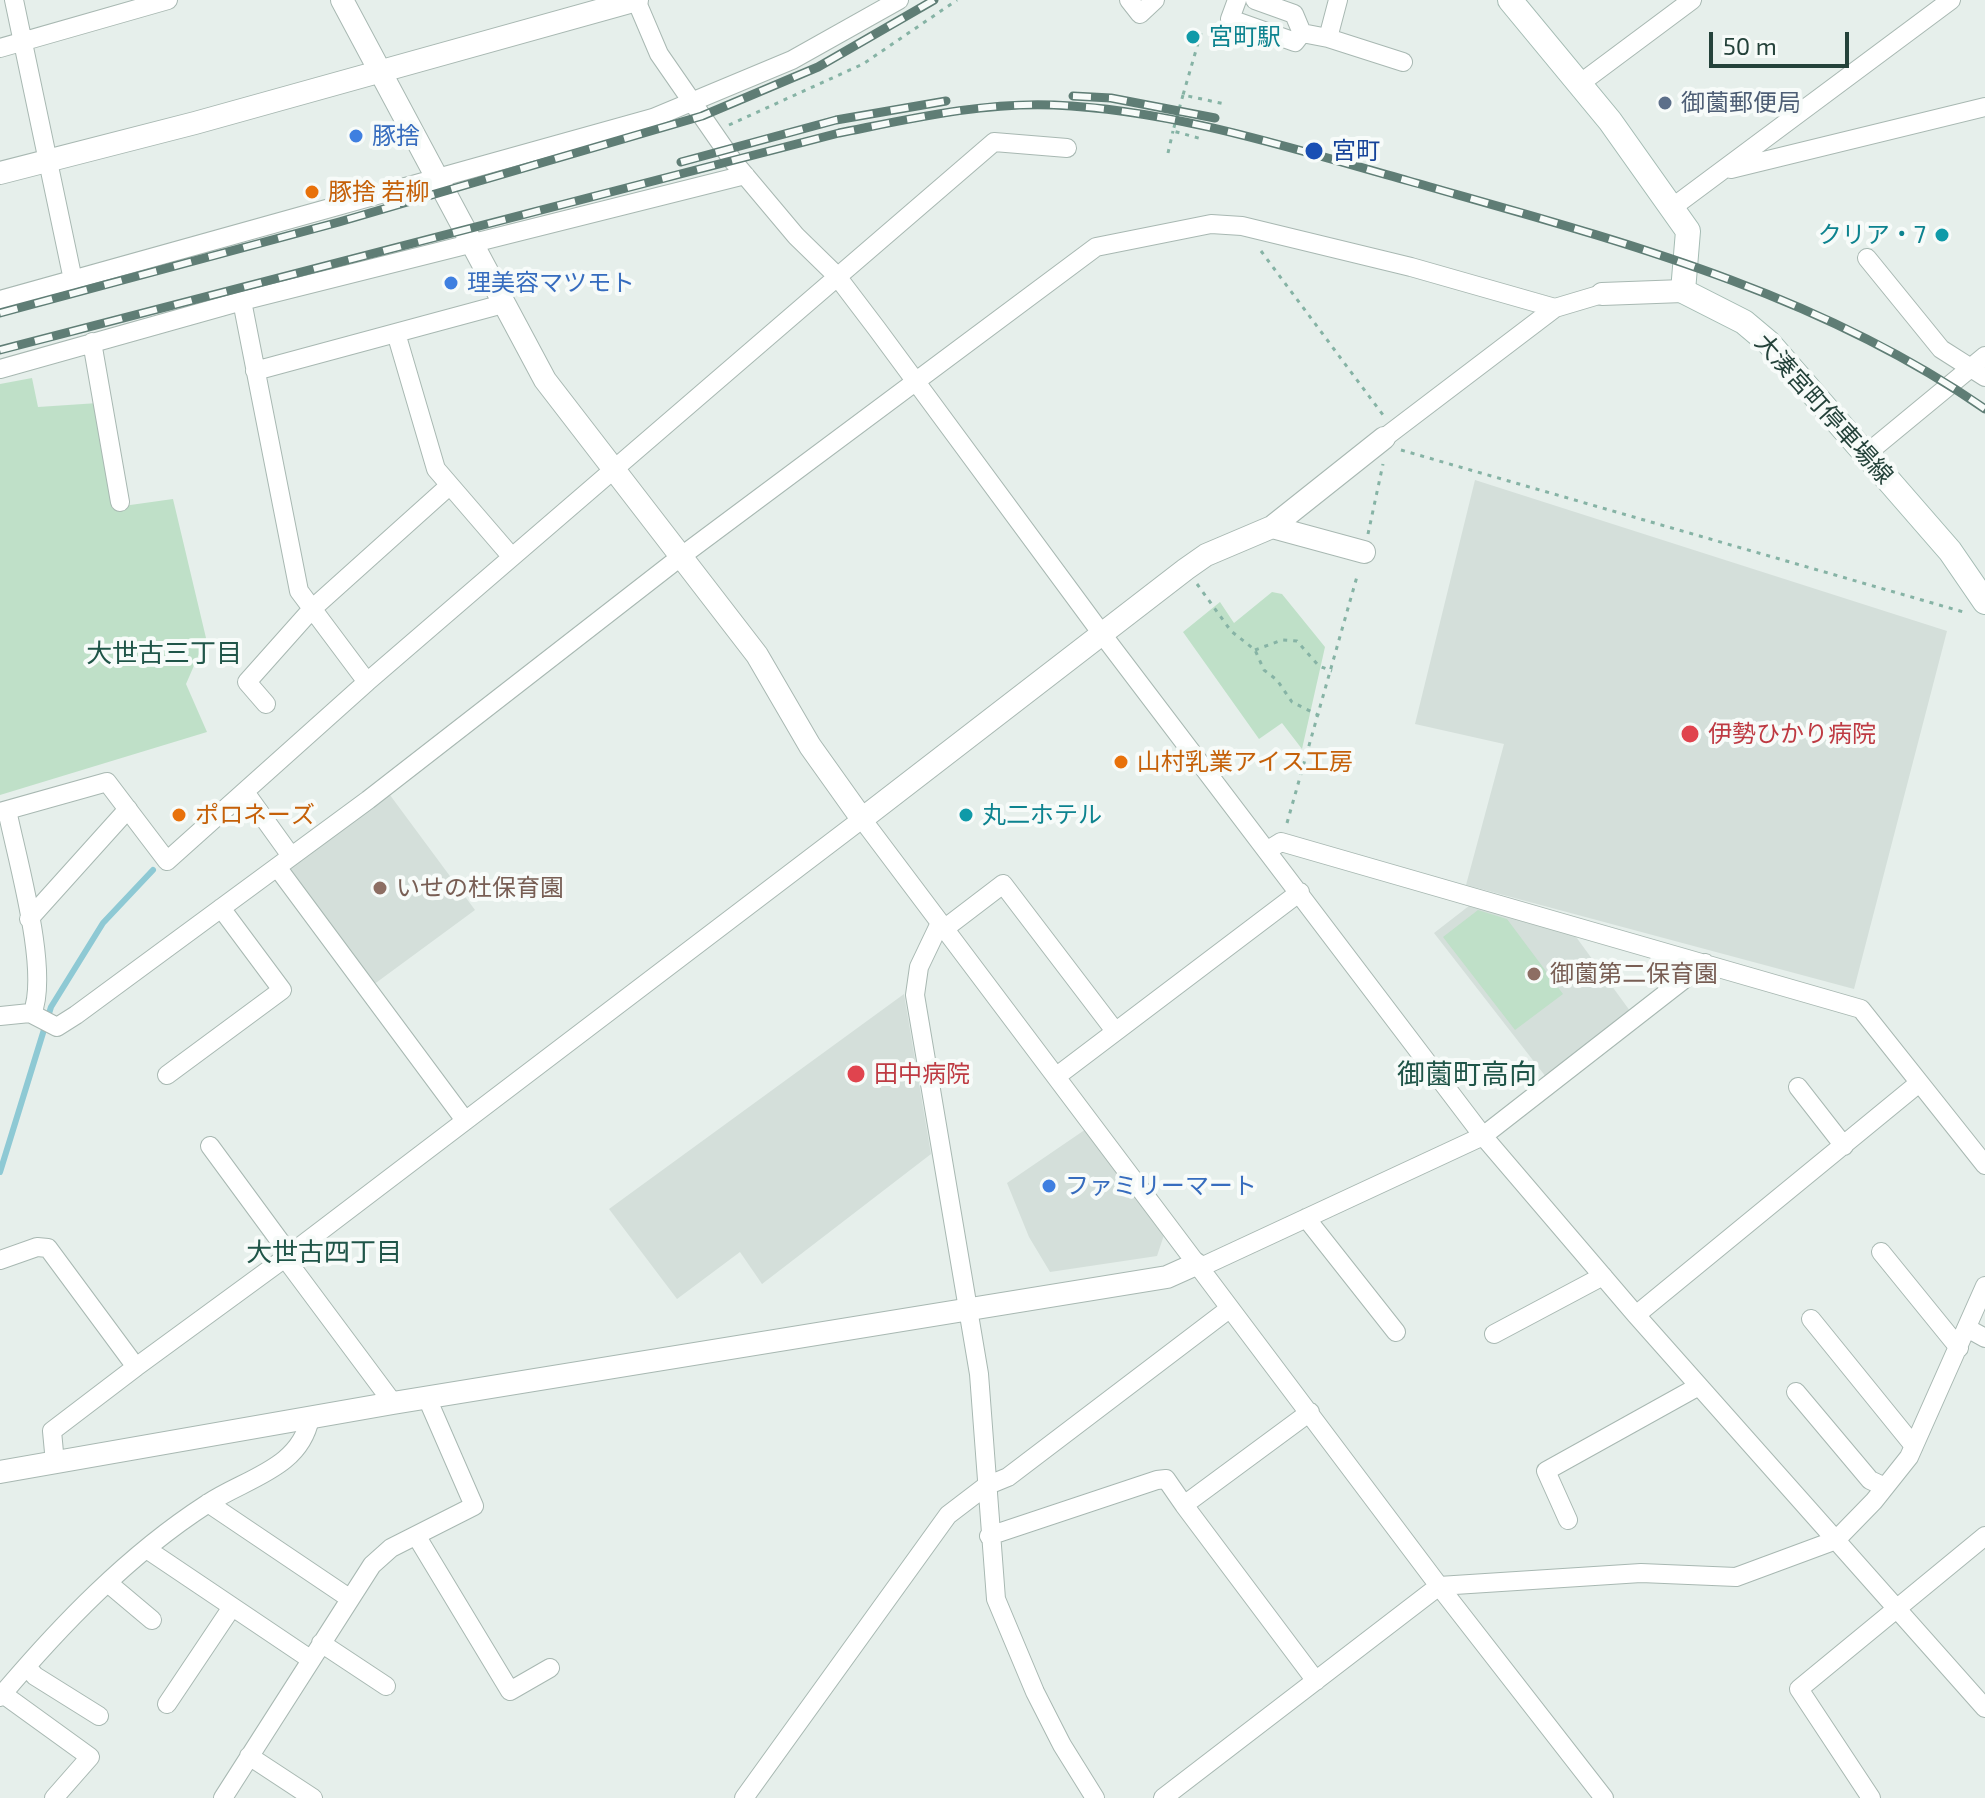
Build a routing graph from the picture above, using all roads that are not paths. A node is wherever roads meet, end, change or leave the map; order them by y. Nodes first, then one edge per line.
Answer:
1 (14, 0) edge
2 (168, 0) edge
3 (342, 0) edge
4 (636, 0) edge
5 (899, 0) edge
6 (1129, 0) edge
7 (1155, 0) edge
8 (1237, 0) edge
9 (1255, 0) edge
10 (1338, 0) edge
11 (1510, 0) edge
12 (1692, 0) edge
13 (1951, 0) edge
14 (601, 4) edge
15 (1302, 33) junction
16 (1328, 38) junction
17 (22, 43) junction
18 (0, 48) edge
19 (1403, 62) dead end
20 (382, 71) junction
21 (1578, 85) junction
22 (694, 103) junction
23 (1985, 107) edge
24 (1067, 148) dead end
25 (45, 161) junction
26 (1721, 171) junction
27 (0, 173) edge
28 (745, 175) junction
29 (438, 180) junction
30 (1673, 207) junction
31 (470, 242) junction
32 (1867, 258) dead end
33 (836, 275) junction
34 (73, 280) junction
35 (1683, 291) junction
36 (1602, 294) joint
37 (0, 300) edge
38 (242, 301) junction
39 (503, 304) junction
40 (1555, 308) junction
41 (396, 333) junction
42 (92, 342) junction
43 (1980, 367) edge
44 (0, 369) edge
45 (255, 371) junction
46 (917, 383) junction
47 (1391, 440) joint
48 (1865, 455) junction
49 (611, 469) junction
50 (449, 486) junction
51 (120, 502) dead end
52 (1272, 527) junction
53 (1364, 552) road end
54 (683, 555) junction
55 (511, 556) junction
56 (1981, 605) edge
57 (312, 609) junction
58 (1102, 634) junction
59 (367, 682) junction
60 (266, 704) dead end
61 (245, 792) junction
62 (128, 809) junction
63 (3, 811) edge
64 (862, 819) junction
65 (1274, 846) junction
66 (284, 862) junction
67 (1300, 892) junction
68 (221, 908) junction
69 (29, 919) junction
70 (942, 926) junction
71 (1705, 963) junction
72 (33, 1015) junction
73 (0, 1016) edge
74 (1115, 1031) junction
75 (167, 1075) dead end
76 (1057, 1076) junction
77 (1919, 1083) junction
78 (1798, 1087) dead end
79 (464, 1119) junction
80 (1483, 1136) junction
81 (210, 1146) dead end
82 (1844, 1146) junction
83 (1985, 1165) edge
84 (1306, 1218) junction
85 (1881, 1252) dead end
86 (285, 1258) junction
87 (0, 1260) edge
88 (1197, 1266) junction
89 (1603, 1276) junction
90 (1985, 1286) edge
91 (968, 1307) junction
92 (1229, 1309) junction
93 (1636, 1315) junction
94 (1811, 1319) dead end
95 (1967, 1328) junction
96 (1396, 1332) dead end
97 (1494, 1334) dead end
98 (1985, 1338) edge
99 (1959, 1348) junction
100 (136, 1367) junction
101 (1699, 1386) junction
102 (1796, 1392) dead end
103 (427, 1398) junction
104 (393, 1403) junction
105 (1310, 1412) junction
106 (310, 1418) junction
107 (1914, 1446) junction
108 (55, 1463) junction
109 (0, 1472) edge
110 (986, 1486) junction
111 (1885, 1487) junction
112 (208, 1503) junction
113 (1184, 1505) junction
114 (1568, 1520) dead end
115 (989, 1536) junction
116 (1985, 1536) edge
117 (417, 1537) junction
118 (1836, 1540) junction
119 (148, 1550) junction
120 (108, 1583) junction
121 (1439, 1586) junction
122 (349, 1598) junction
123 (232, 1607) junction
124 (1897, 1609) junction
125 (152, 1620) dead end
126 (321, 1643) junction
127 (310, 1659) junction
128 (27, 1667) junction
129 (550, 1668) dead end
130 (1316, 1681) junction
131 (386, 1686) dead end
132 (1, 1696) edge
133 (167, 1704) dead end
134 (1985, 1708) edge
135 (99, 1716) dead end
136 (249, 1756) junction
137 (54, 1798) edge
138 (223, 1798) edge
139 (313, 1798) edge
140 (744, 1798) edge
141 (1095, 1798) edge
142 (1163, 1798) edge
143 (1604, 1798) edge
144 (1871, 1798) edge

1 - 17 street
2 - 17 street
3 - 20 street
4 - 14 street
4 - 22 street
5 - 22 street
6 - 7 street
8 - 15 street
9 - 15 street
10 - 16 street
11 - 21 main road
12 - 21 street
13 - 26 street
14 - 20 street
15 - 16 street
16 - 19 street
17 - 18 street
17 - 25 street
20 - 25 street
20 - 29 street
21 - 30 main road
22 - 28 street
22 - 29 street
23 - 26 street
24 - 33 street
25 - 27 street
25 - 34 street
26 - 30 street
28 - 31 street
28 - 33 street
29 - 31 street
29 - 34 street
30 - 35 main road
31 - 38 street
31 - 39 street
32 - 43 street
33 - 46 street
33 - 49 street
34 - 37 street
35 - 36 street
35 - 48 main road, 大湊宮町停車場線
36 - 40 street
38 - 42 street
38 - 45 street
39 - 41 street
39 - 49 street
40 - 46 street
40 - 47 street
41 - 45 street
41 - 50 street
42 - 44 street
42 - 51 street
43 - 48 street
45 - 57 street
46 - 54 street
46 - 58 street
47 - 52 street
48 - 56 main road, 大湊宮町停車場線
49 - 54 street
49 - 55 street
50 - 55 street
50 - 57 street
52 - 53 street
52 - 58 street
54 - 64 street
54 - 66 street
55 - 59 street
57 - 59 street
57 - 60 street
58 - 64 street
58 - 65 street
59 - 61 street
61 - 62 street
61 - 66 street
62 - 63 street
62 - 69 street
63 - 69 street
64 - 70 street
64 - 79 street
65 - 67 street
65 - 71 street
66 - 68 street
66 - 79 street
67 - 74 street
67 - 80 street
68 - 72 street
68 - 75 street
69 - 72 street
70 - 74 street
70 - 76 street
70 - 91 street
71 - 77 street
71 - 80 street
72 - 73 street
74 - 76 street
76 - 88 street
77 - 82 street
77 - 83 street
78 - 82 street
79 - 86 street
80 - 84 street
80 - 89 street
81 - 86 street
82 - 93 street
84 - 88 street
84 - 96 street
85 - 99 street
86 - 100 street
86 - 104 street
87 - 100 street
88 - 91 street
88 - 92 street
89 - 93 street
89 - 97 street
90 - 95 street
91 - 103 street
91 - 110 street
92 - 105 street
92 - 110 street
93 - 101 street
94 - 107 street
95 - 98 street
95 - 99 street
99 - 107 street
100 - 108 street
101 - 114 street
101 - 118 street
102 - 111 street
103 - 104 street
103 - 117 street
104 - 106 street
105 - 113 street
105 - 121 street
106 - 108 street
106 - 112 street
107 - 111 street
108 - 109 street
110 - 115 street
110 - 140 street
111 - 118 street
112 - 119 street
112 - 122 street
113 - 115 street
113 - 130 street
115 - 141 street
116 - 124 street
117 - 122 street
117 - 129 street
118 - 121 street
118 - 124 street
119 - 120 street
119 - 123 street
120 - 125 street
120 - 128 street
121 - 130 street
121 - 143 street
122 - 126 street
123 - 127 street
123 - 133 street
124 - 134 street
124 - 144 street
126 - 127 street
126 - 131 street
127 - 136 street
128 - 132 street
128 - 135 street
130 - 142 street
132 - 137 street
136 - 138 street
136 - 139 street

